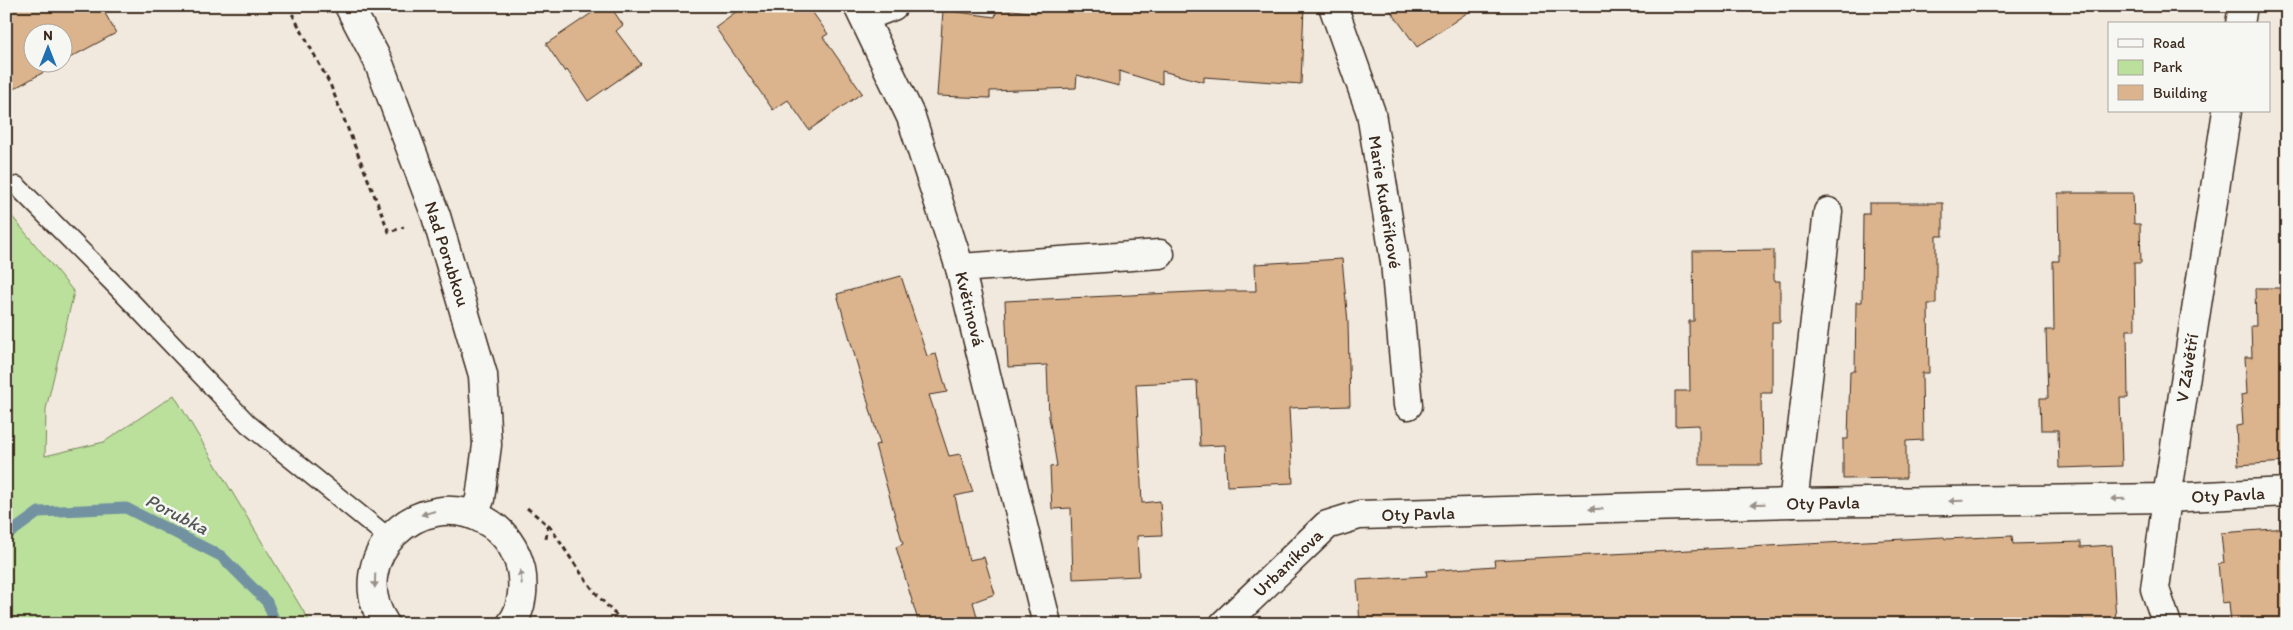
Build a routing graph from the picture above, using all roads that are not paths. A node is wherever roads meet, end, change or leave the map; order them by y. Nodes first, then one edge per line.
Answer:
1 (349, 6) edge
2 (893, 6) edge
3 (1333, 6) edge
4 (2243, 6) edge
5 (861, 12) edge
6 (2240, 22) edge
7 (2227, 112) edge
8 (17, 186) dead end
9 (1828, 212) dead end
10 (1160, 254) dead end
11 (960, 268) junction
12 (1408, 405) dead end
13 (2287, 492) edge
14 (2167, 498) junction
15 (1793, 503) junction
16 (474, 514) junction
17 (1359, 515) joint
18 (389, 538) junction
19 (386, 624) edge
20 (511, 624) edge
21 (1047, 624) edge
22 (1224, 624) edge
23 (2167, 624) edge

1 - 16 street, Nad Porubkou
2 - 5 street
3 - 12 street, Marie Kudeříkové
4 - 6 street
5 - 11 street, Květinová
7 - 14 street, V Závětří
8 - 18 lane
9 - 15 street
10 - 11 street
11 - 21 street, Květinová
13 - 14 street, Oty Pavla
14 -> 15 street, Oty Pavla
14 - 23 street, V Závětří
15 -> 17 street, Oty Pavla
16 -> 18 street
20 -> 16 street
17 - 22 street, Urbaníkova
18 -> 19 street

